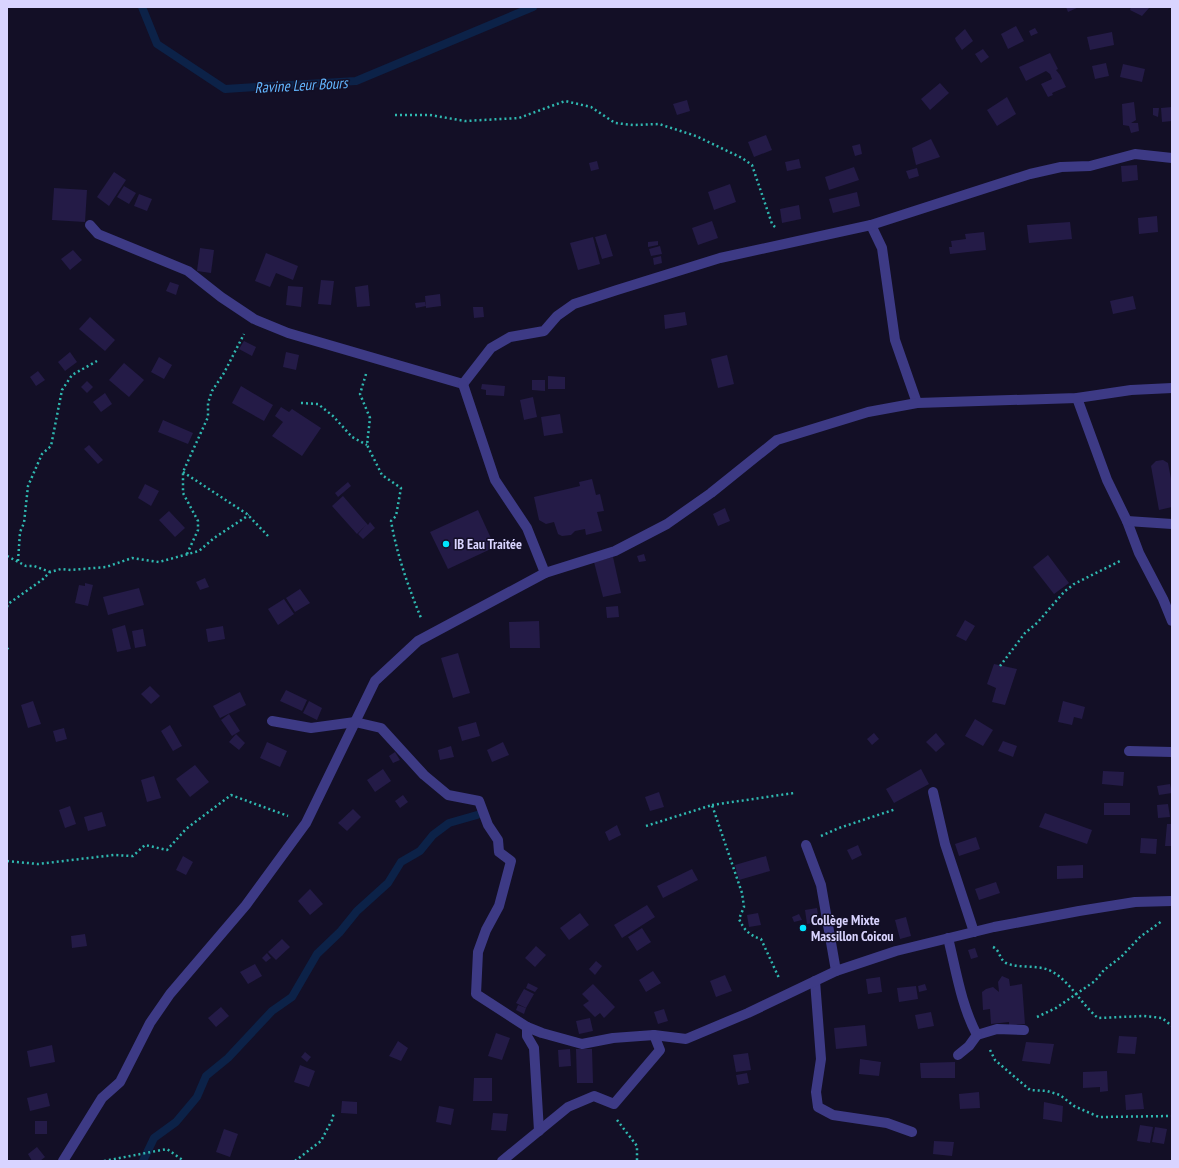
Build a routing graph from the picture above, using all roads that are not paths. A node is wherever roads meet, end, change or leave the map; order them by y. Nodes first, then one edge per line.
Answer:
1 (1172, 158) edge
2 (90, 225) dead end
3 (871, 225) junction
4 (462, 384) junction
5 (1172, 388) edge
6 (1077, 398) junction
7 (917, 403) junction
8 (1127, 521) junction
9 (1172, 524) edge
10 (545, 572) junction
11 (1172, 621) edge
12 (272, 722) dead end
13 (355, 722) junction
14 (1129, 752) dead end
15 (1172, 752) edge
16 (933, 792) dead end
17 (806, 845) road end
18 (1172, 900) edge
19 (972, 933) junction
20 (948, 938) junction
21 (836, 971) junction
22 (815, 981) junction
23 (527, 1027) junction
24 (1024, 1030) road end
25 (654, 1035) junction
26 (977, 1035) junction
27 (958, 1056) dead end
28 (539, 1131) junction
29 (912, 1132) dead end
30 (63, 1161) edge
31 (502, 1161) edge

1 - 3 street
2 - 4 street
3 - 4 street
3 - 7 street
4 - 10 street
5 - 6 street
6 - 7 street
6 - 8 street
7 - 10 street
8 - 9 street
8 - 11 street
10 - 13 street
12 - 13 street
13 - 23 street
13 - 30 street
14 - 15 street
16 - 19 street
17 - 21 street
18 - 19 street
19 - 20 street
20 - 21 street
20 - 26 street
21 - 22 street
22 - 25 street
22 - 29 street
23 - 25 street
23 - 28 street
24 - 26 street
25 - 28 street
26 - 27 street
28 - 31 street

